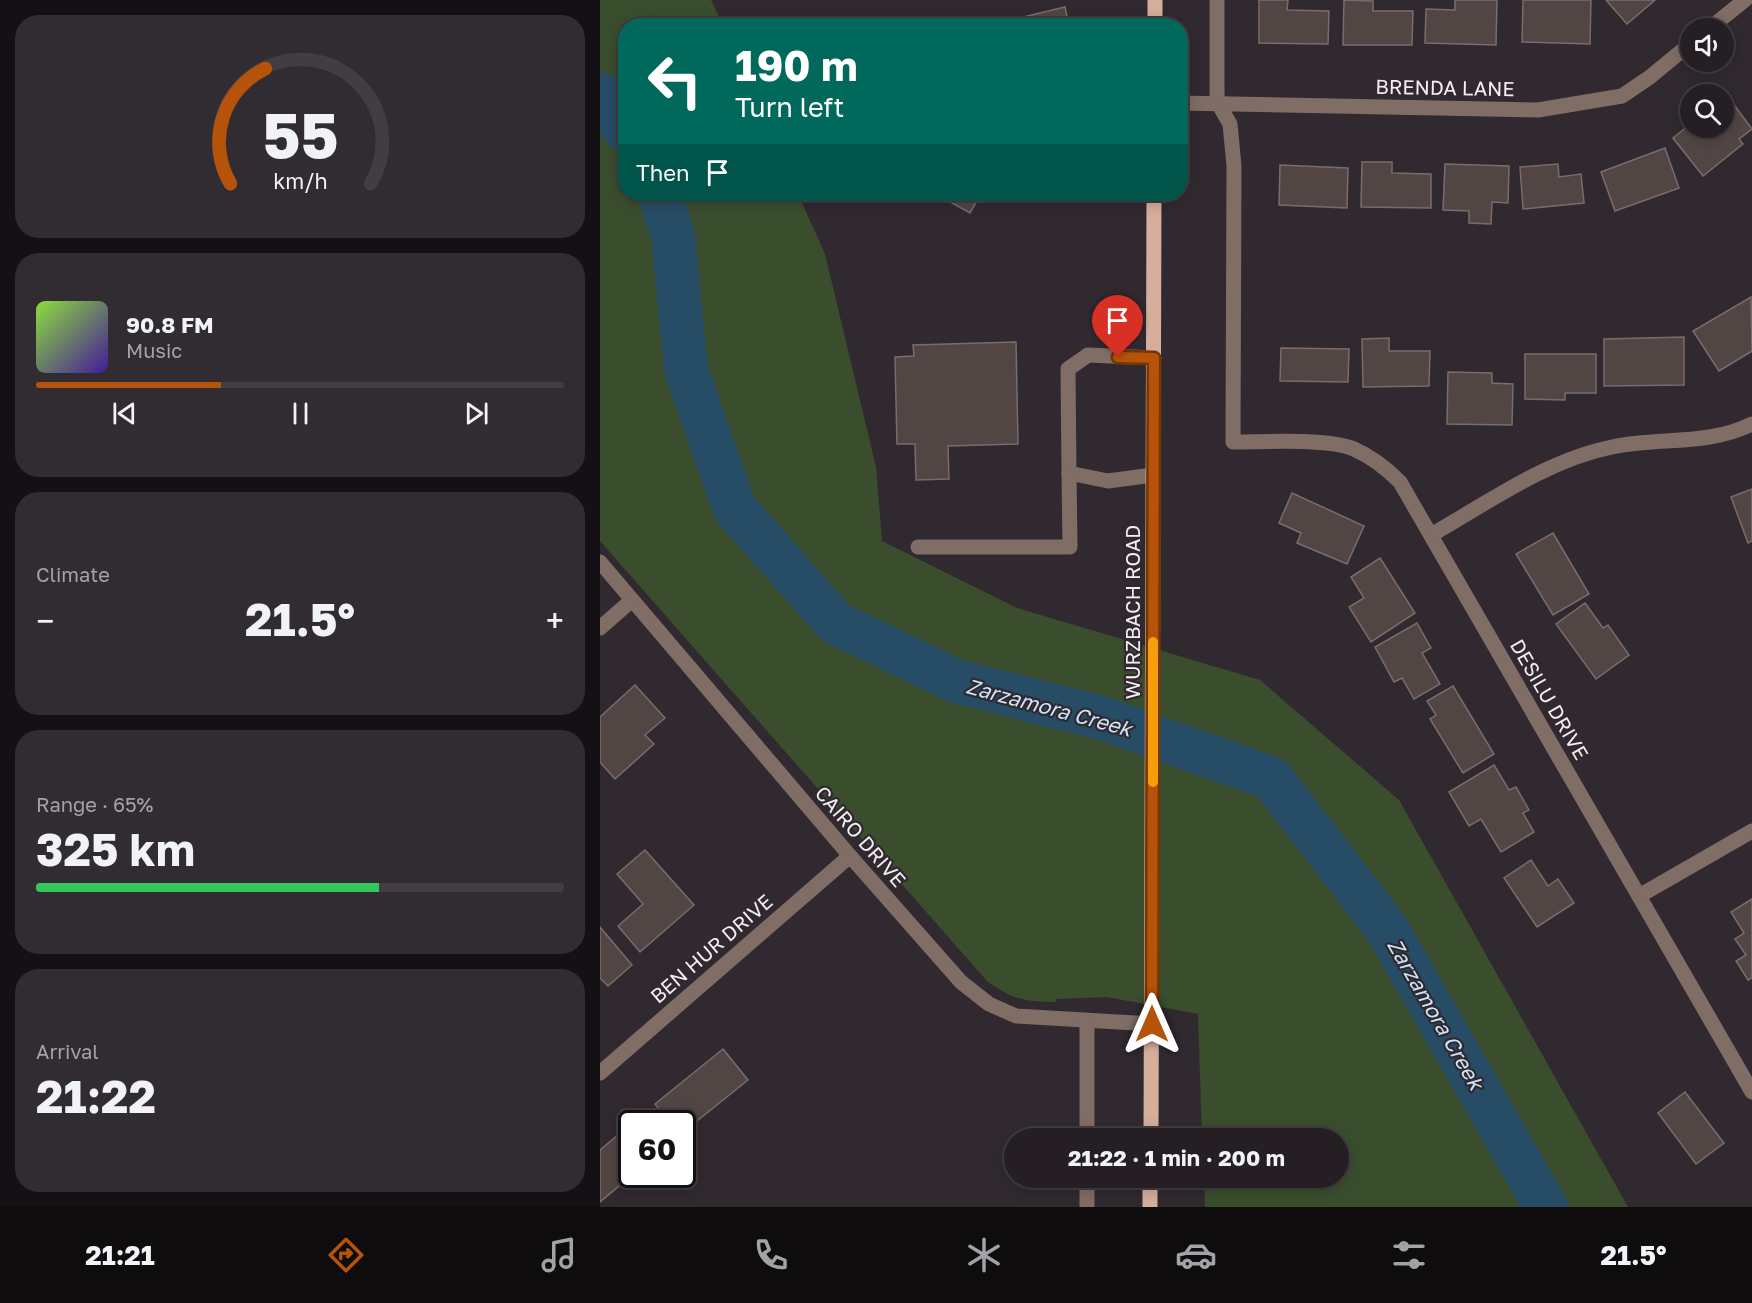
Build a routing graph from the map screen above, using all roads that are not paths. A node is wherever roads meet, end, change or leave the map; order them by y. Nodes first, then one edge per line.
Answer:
1 (1155, 0) edge
2 (1217, 0) edge
3 (1745, 0) edge
4 (1155, 18) edge
5 (1722, 18) edge
6 (1680, 52) edge
7 (1188, 103) edge
8 (1218, 103) junction
9 (1154, 201) edge
10 (1154, 358) junction
11 (1752, 424) edge
12 (1069, 473) junction
13 (1154, 475) junction
14 (1431, 535) junction
15 (918, 547) dead end
16 (600, 562) edge
17 (632, 600) junction
18 (600, 628) edge
19 (1752, 831) edge
20 (850, 856) junction
21 (1639, 896) junction
22 (1087, 1021) junction
23 (1152, 1024) junction
24 (600, 1072) edge
25 (1752, 1092) edge
26 (1087, 1128) edge
27 (1151, 1128) edge
28 (1087, 1188) edge
29 (1150, 1188) edge
30 (1087, 1207) edge
31 (1150, 1207) edge

1 - 4 main road
2 - 8 street
3 - 5 street
6 - 8 street, BRENDA LANE
7 - 8 street, BRENDA LANE
8 - 14 street, DESILU DRIVE
9 - 10 main road, WURZBACH ROAD
10 - 12 street
10 - 13 main road, WURZBACH ROAD
11 - 14 street
12 - 13 street
12 - 15 street
13 - 23 main road, WURZBACH ROAD
14 - 21 street, DESILU DRIVE
16 - 17 street, CAIRO DRIVE
17 - 18 street
17 - 20 street, CAIRO DRIVE
19 - 21 street
20 - 22 street, CAIRO DRIVE
20 - 24 street, BEN HUR DRIVE
21 - 25 street, DESILU DRIVE
22 - 23 street, CAIRO DRIVE
22 - 26 street
23 - 27 main road, WURZBACH ROAD
28 - 30 street
29 - 31 main road

